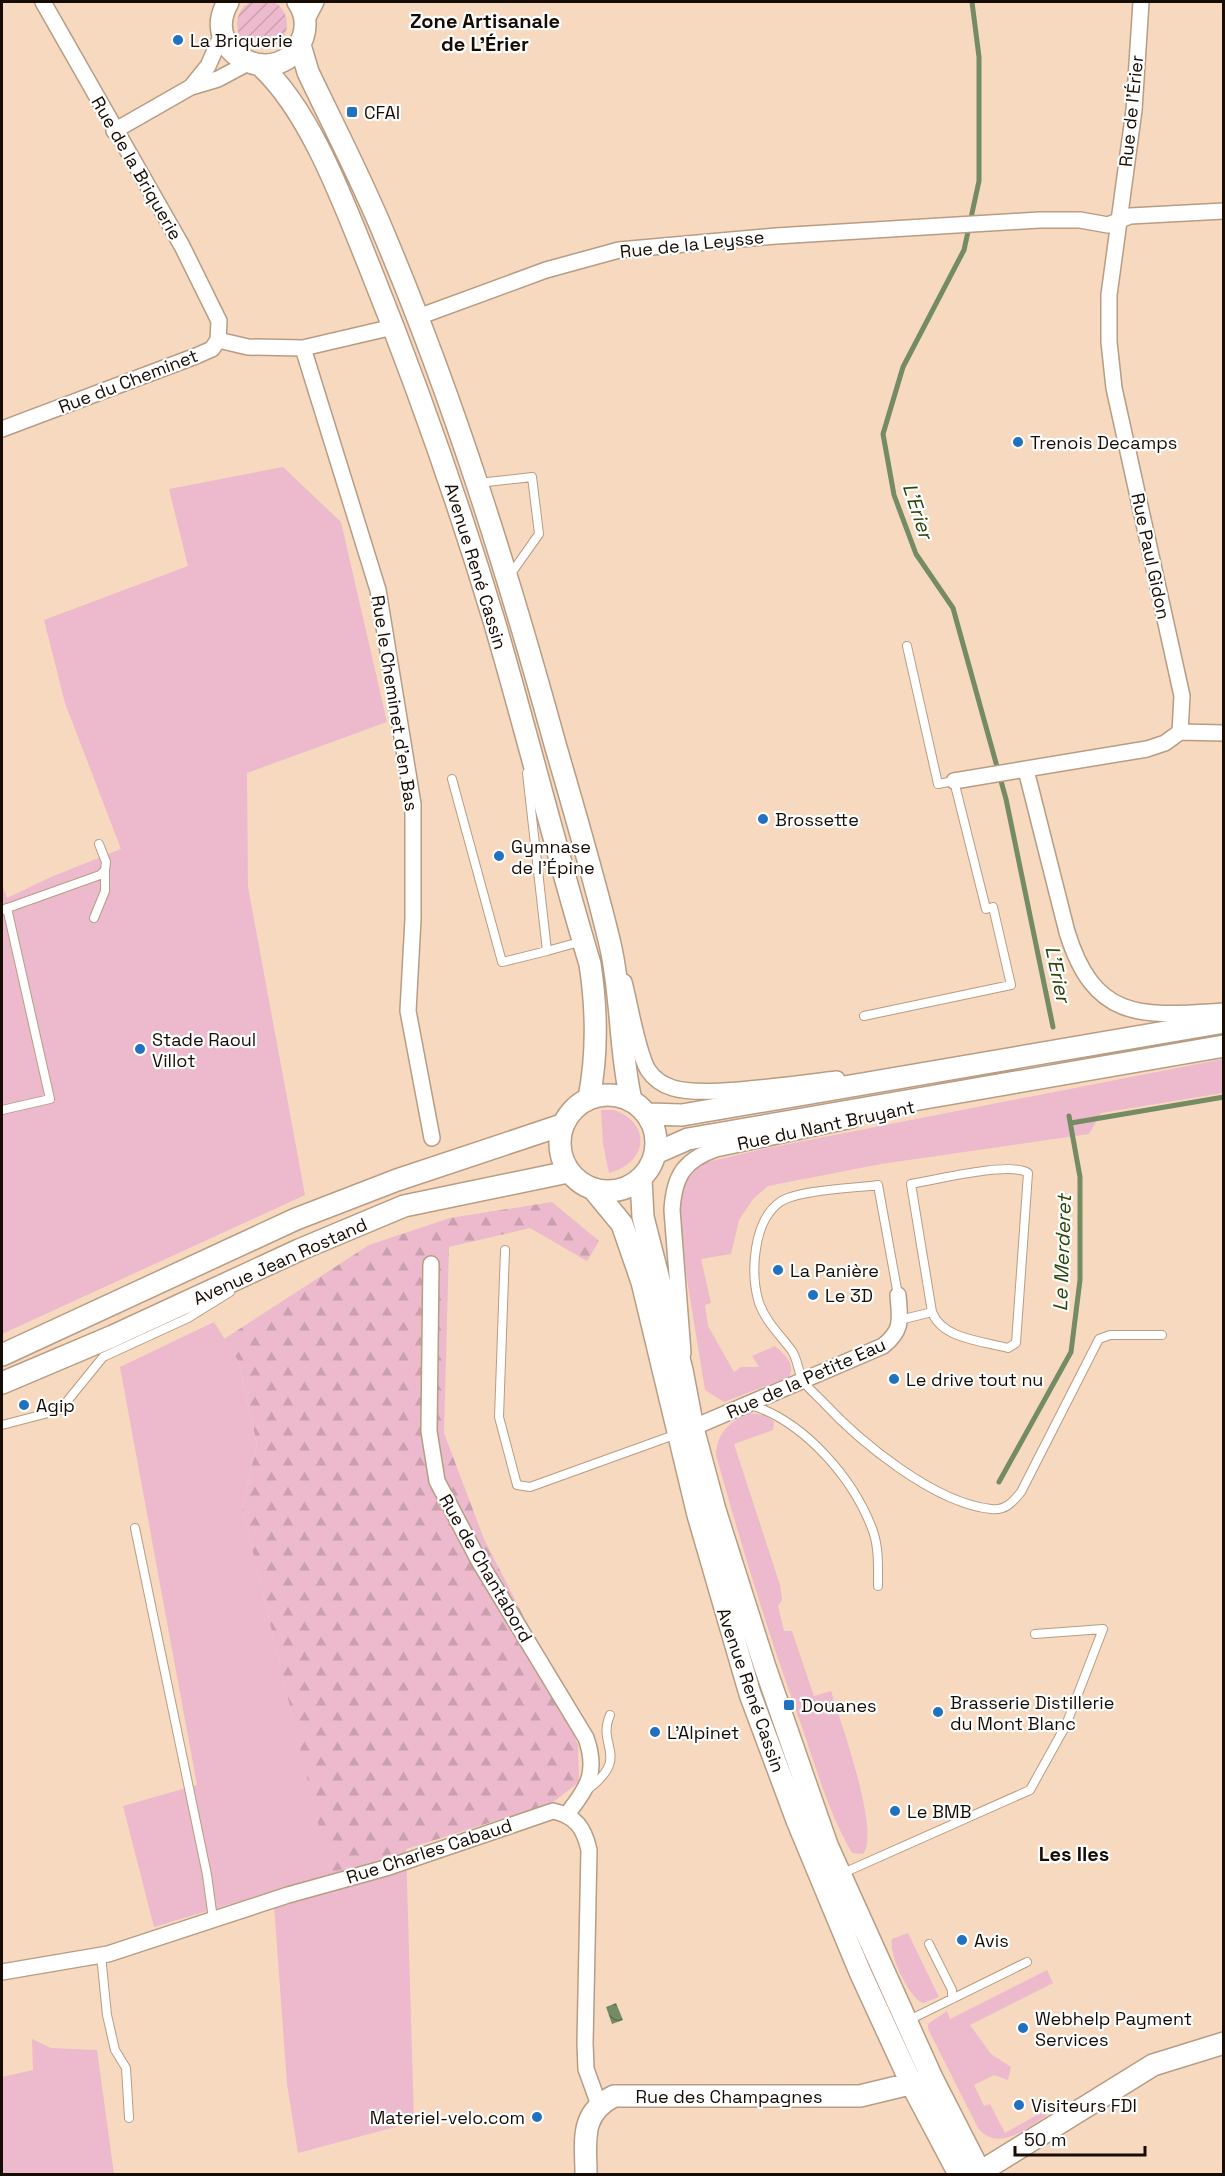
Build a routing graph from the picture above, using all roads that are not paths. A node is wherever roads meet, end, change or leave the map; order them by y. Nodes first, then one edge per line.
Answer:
1 (43, 2) edge
2 (298, 2) edge
3 (316, 2) edge
4 (1142, 2) edge
5 (225, 4) edge
6 (305, 23) junction
7 (222, 34) junction
8 (300, 45) junction
9 (254, 64) junction
10 (190, 87) junction
11 (114, 131) junction
12 (1224, 211) edge
13 (1118, 221) junction
14 (418, 316) junction
15 (393, 327) junction
16 (218, 340) junction
17 (303, 348) junction
18 (2, 429) edge
19 (477, 483) junction
20 (508, 579) junction
21 (907, 646) dead end
22 (523, 724) junction
23 (1180, 732) junction
24 (1224, 733) edge
25 (1026, 770) junction
26 (452, 779) dead end
27 (954, 780) junction
28 (99, 844) dead end
29 (105, 870) junction
30 (4, 909) edge
31 (94, 918) dead end
32 (584, 941) junction
33 (610, 946) junction
34 (547, 951) junction
35 (1224, 1011) edge
36 (864, 1016) dead end
37 (1224, 1022) edge
38 (1224, 1046) edge
39 (957, 1069) junction
40 (1016, 1082) junction
41 (666, 1085) joint
42 (589, 1098) junction
43 (631, 1100) junction
44 (2, 1110) edge
45 (648, 1114) junction
46 (562, 1125) junction
47 (432, 1138) dead end
48 (656, 1153) junction
49 (568, 1172) junction
50 (641, 1179) junction
51 (594, 1190) junction
52 (672, 1210) joint
53 (299, 1250) junction
54 (504, 1250) dead end
55 (430, 1264) dead end
56 (898, 1296) joint
57 (932, 1312) junction
58 (900, 1320) junction
59 (1162, 1335) dead end
60 (2, 1355) edge
61 (682, 1370) junction
62 (803, 1381) junction
63 (2, 1383) edge
64 (749, 1405) junction
65 (2, 1425) edge
66 (686, 1431) junction
67 (135, 1528) dead end
68 (878, 1586) dead end
69 (1035, 1634) dead end
70 (610, 1715) dead end
71 (586, 1791) junction
72 (567, 1814) junction
73 (832, 1878) junction
74 (213, 1918) junction
75 (929, 1944) dead end
76 (101, 1955) junction
77 (1027, 1962) dead end
78 (2, 1972) edge
79 (952, 1999) junction
80 (906, 2021) junction
81 (1224, 2043) edge
82 (922, 2081) junction
83 (599, 2105) junction
84 (129, 2118) dead end
85 (974, 2174) edge
86 (586, 2175) edge

1 - 11 street, Rue de la Briquerie
2 - 6 main road
3 - 6 street
4 - 13 street, Rue de l'Érier
5 - 7 main road
6 - 8 main road
7 - 9 main road, Avenue René Cassin
7 - 10 street
8 - 9 main road
8 - 14 main road, Avenue René Cassin
9 - 10 street
9 - 15 main road, Avenue René Cassin
10 - 11 street
11 - 16 street, Rue de la Briquerie
12 - 13 street
13 - 14 street, Rue de la Leysse
13 - 23 street, Rue Paul Gidon
14 - 19 main road, Avenue René Cassin
15 - 17 street, Rue du Cheminet
15 - 22 main road, Avenue René Cassin
16 - 17 street, Rue du Cheminet
16 - 18 street, Rue du Cheminet
17 - 47 street, Rue le Cheminet d'en Bas
19 - 20 main road, Avenue René Cassin
19 - 20 lane
20 - 33 main road, Avenue René Cassin
21 - 27 lane
22 - 32 main road, Avenue René Cassin
22 - 34 lane
23 - 24 street
23 - 25 street
25 - 27 street
25 - 35 street
26 - 34 lane
27 - 36 lane
28 - 29 lane
29 - 30 lane
29 - 31 lane
30 - 44 lane
32 - 34 lane
32 - 42 main road, Avenue René Cassin
33 - 41 street, Avenue René Cassin
33 - 43 main road, Avenue René Cassin
37 - 39 main road, Rue du Nant Bruyant
38 - 40 main road, Rue du Nant Bruyant
39 - 41 street, Rue du Nant Bruyant
39 - 45 main road, Rue du Nant Bruyant
40 - 48 main road, Rue du Nant Bruyant
40 - 52 street, Rue du Nant Bruyant
42 - 43 main road
42 - 46 main road, Avenue Jean Rostand
43 - 45 main road
45 - 48 main road
46 - 49 main road
46 - 60 main road, Avenue Jean Rostand
48 - 50 main road
49 - 51 main road
49 - 53 main road, Avenue Jean Rostand
50 - 51 main road
50 - 61 main road, Avenue René Cassin
51 - 66 main road, Avenue René Cassin
52 - 61 street, Avenue René Cassin
53 - 63 main road, Avenue Jean Rostand
53 - 65 lane
54 - 66 lane
55 - 71 street, Rue de Chantabord
56 - 58 street, Rue de la Petite Eau
56 - 62 lane
57 - 57 lane
57 - 58 lane
58 - 62 street, Rue de la Petite Eau
59 - 62 lane
61 - 66 main road, Avenue René Cassin
62 - 64 street, Rue de la Petite Eau
64 - 66 street, Rue de la Petite Eau
64 - 68 lane
66 - 73 main road, Avenue René Cassin
67 - 74 lane
69 - 73 lane
70 - 71 lane
71 - 72 street, Rue de Chantabord
72 - 74 street, Rue Charles Cabaud
72 - 83 street
73 - 80 main road, Avenue René Cassin
73 - 82 main road, Avenue René Cassin
74 - 76 street, Rue Charles Cabaud
75 - 79 lane
76 - 78 street, Rue Charles Cabaud
76 - 84 lane
77 - 79 lane
79 - 80 lane
80 - 82 main road, Avenue René Cassin
81 - 85 main road
82 - 83 main road, Rue des Champagnes
82 - 85 main road, Avenue René Cassin
83 - 86 main road

